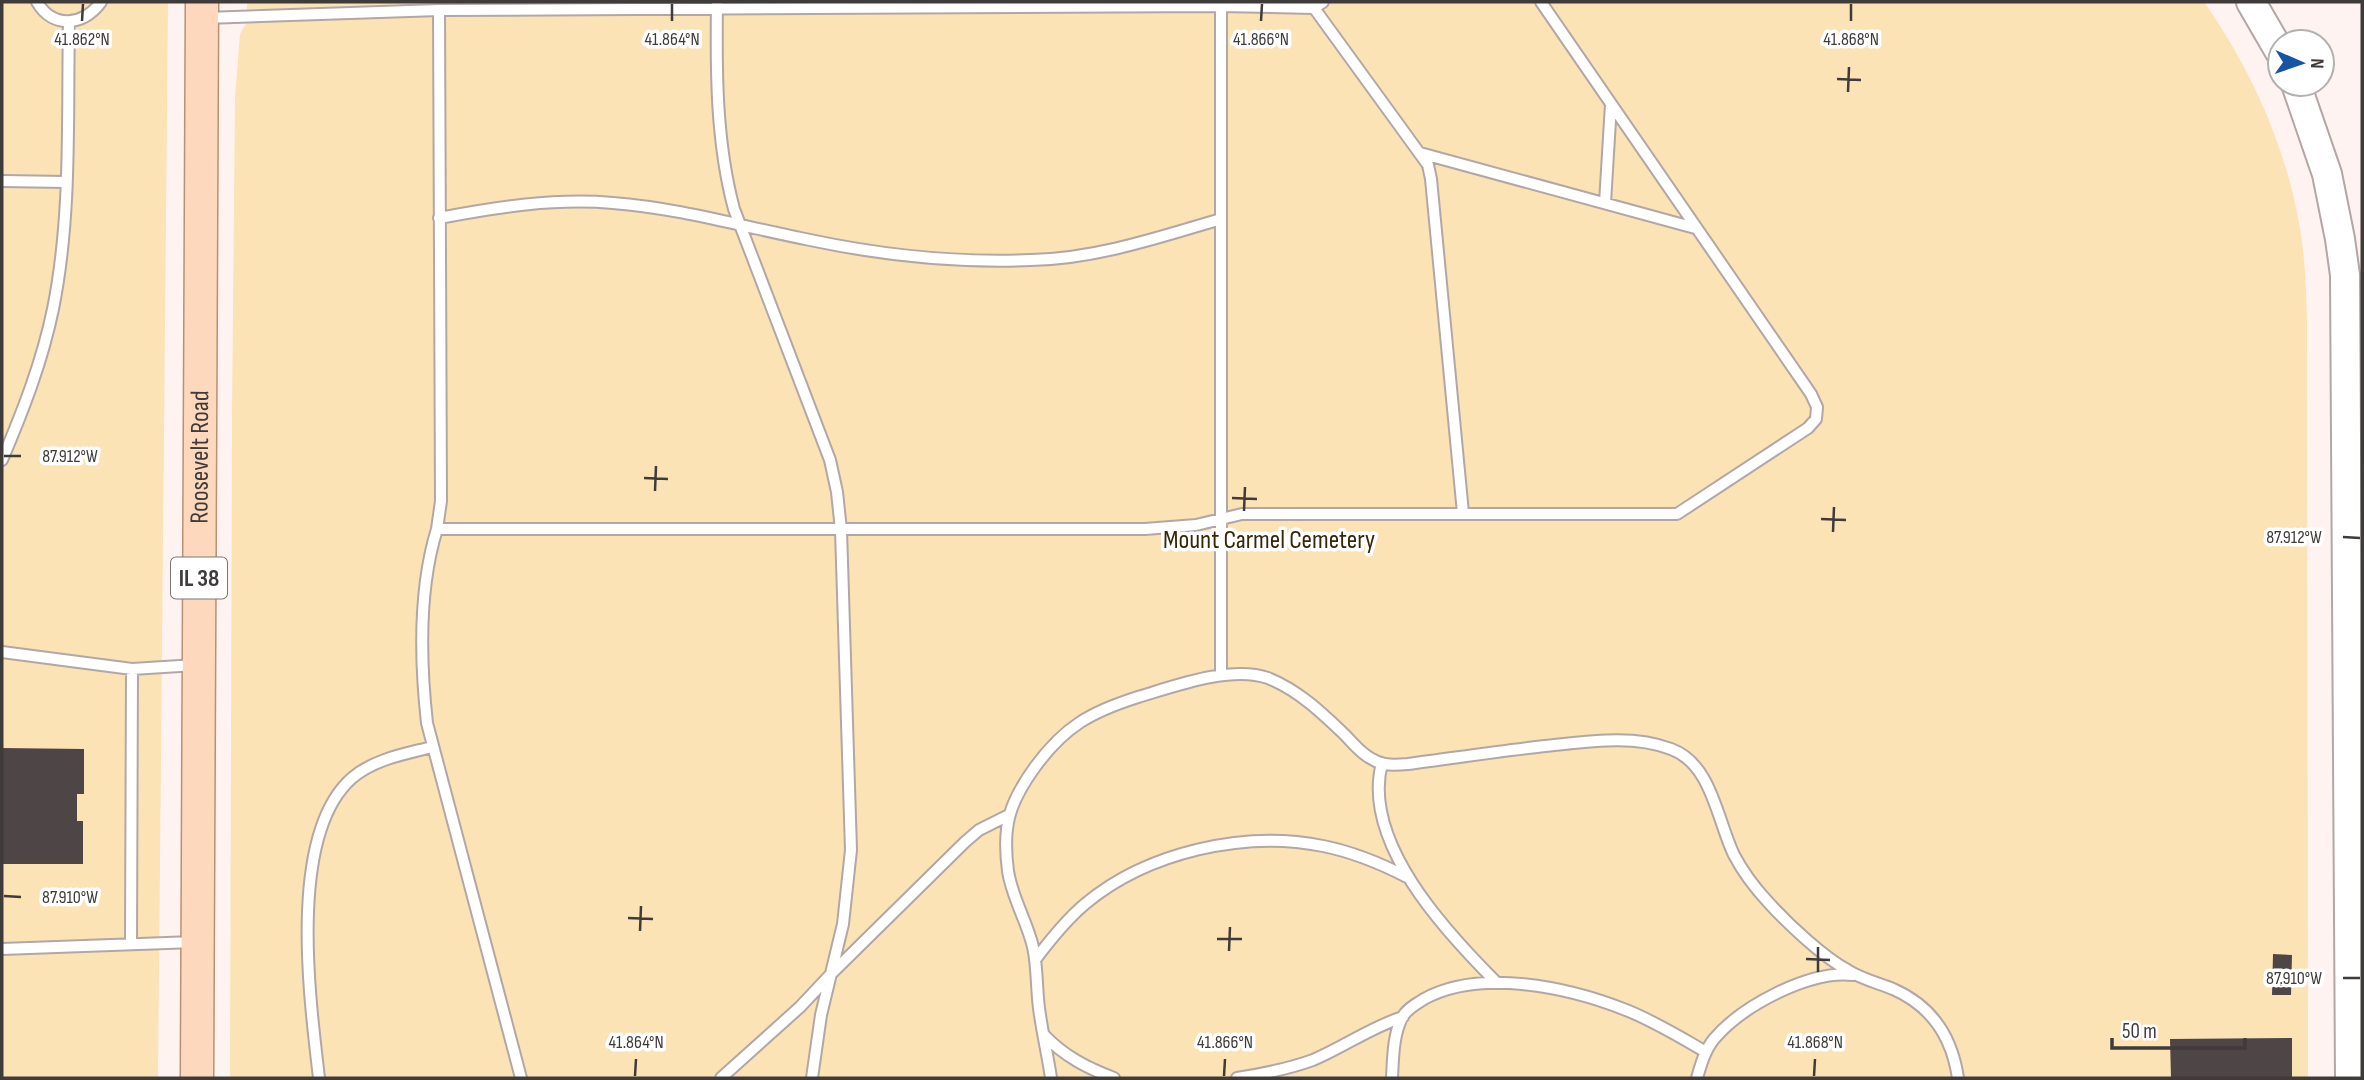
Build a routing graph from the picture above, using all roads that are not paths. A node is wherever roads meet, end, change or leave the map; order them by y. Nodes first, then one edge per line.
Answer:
1 (37, 2) edge
2 (101, 2) edge
3 (1541, 2) edge
4 (2251, 2) edge
5 (1222, 4) edge
6 (717, 5) edge
7 (1319, 5) edge
8 (202, 10) edge
9 (439, 10) junction
10 (69, 22) junction
11 (2266, 28) edge
12 (2301, 98) edge
13 (1611, 104) junction
14 (1420, 153) junction
15 (2, 181) edge
16 (66, 182) junction
17 (1605, 203) junction
18 (439, 218) junction
19 (1221, 219) junction
20 (741, 225) junction
21 (1695, 228) junction
22 (2, 460) edge
23 (1463, 513) junction
24 (1221, 517) junction
25 (437, 528) junction
26 (841, 530) junction
27 (2, 652) edge
28 (199, 665) junction
29 (132, 669) junction
30 (1222, 675) junction
31 (432, 747) junction
32 (1382, 763) junction
33 (1009, 815) junction
34 (1409, 878) junction
35 (197, 942) junction
36 (131, 944) junction
37 (2, 949) edge
38 (1035, 960) junction
39 (831, 974) junction
40 (1857, 976) junction
41 (1497, 983) junction
42 (1402, 1017) junction
43 (1044, 1035) junction
44 (1706, 1052) junction
45 (197, 1078) edge
46 (319, 1078) edge
47 (522, 1078) edge
48 (721, 1078) edge
49 (811, 1078) edge
50 (1051, 1078) edge
51 (1114, 1078) edge
52 (1237, 1078) edge
53 (1392, 1078) edge
54 (1698, 1078) edge
55 (1958, 1078) edge
56 (2350, 1078) edge

1 - 10 lane
2 - 10 lane
3 - 13 lane
4 - 11 main road
5 - 6 lane
5 - 7 lane
5 - 19 lane
6 - 9 lane
6 - 20 lane
7 - 14 lane
8 - 9 lane
8 - 28 main road, Roosevelt Road / IL 38
9 - 18 lane
10 - 16 lane
12 - 56 main road
13 - 17 lane
13 - 21 lane
14 - 17 lane
14 - 23 lane
15 - 16 lane
16 - 22 lane
17 - 21 lane
18 - 20 lane
18 - 25 lane
19 - 20 lane
19 - 24 lane
20 - 26 lane
21 - 23 lane
23 - 24 lane
24 - 26 lane
24 - 30 lane
25 - 26 lane
25 - 31 lane
26 - 39 lane
27 - 29 lane
28 - 29 lane
28 - 35 main road, Roosevelt Road / IL 38
29 - 36 lane
30 - 32 lane
30 - 33 lane
31 - 46 lane
31 - 47 lane
32 - 34 lane
32 - 40 lane
33 - 38 lane
33 - 39 lane
34 - 38 lane
34 - 41 lane
35 - 36 lane
35 - 45 main road, Roosevelt Road / IL 38
36 - 37 lane
38 - 43 lane
39 - 48 lane
39 - 49 lane
40 - 44 lane
40 - 55 lane
41 - 42 lane
41 - 44 lane
42 - 52 lane
42 - 53 lane
43 - 50 lane
43 - 51 lane
44 - 54 lane

